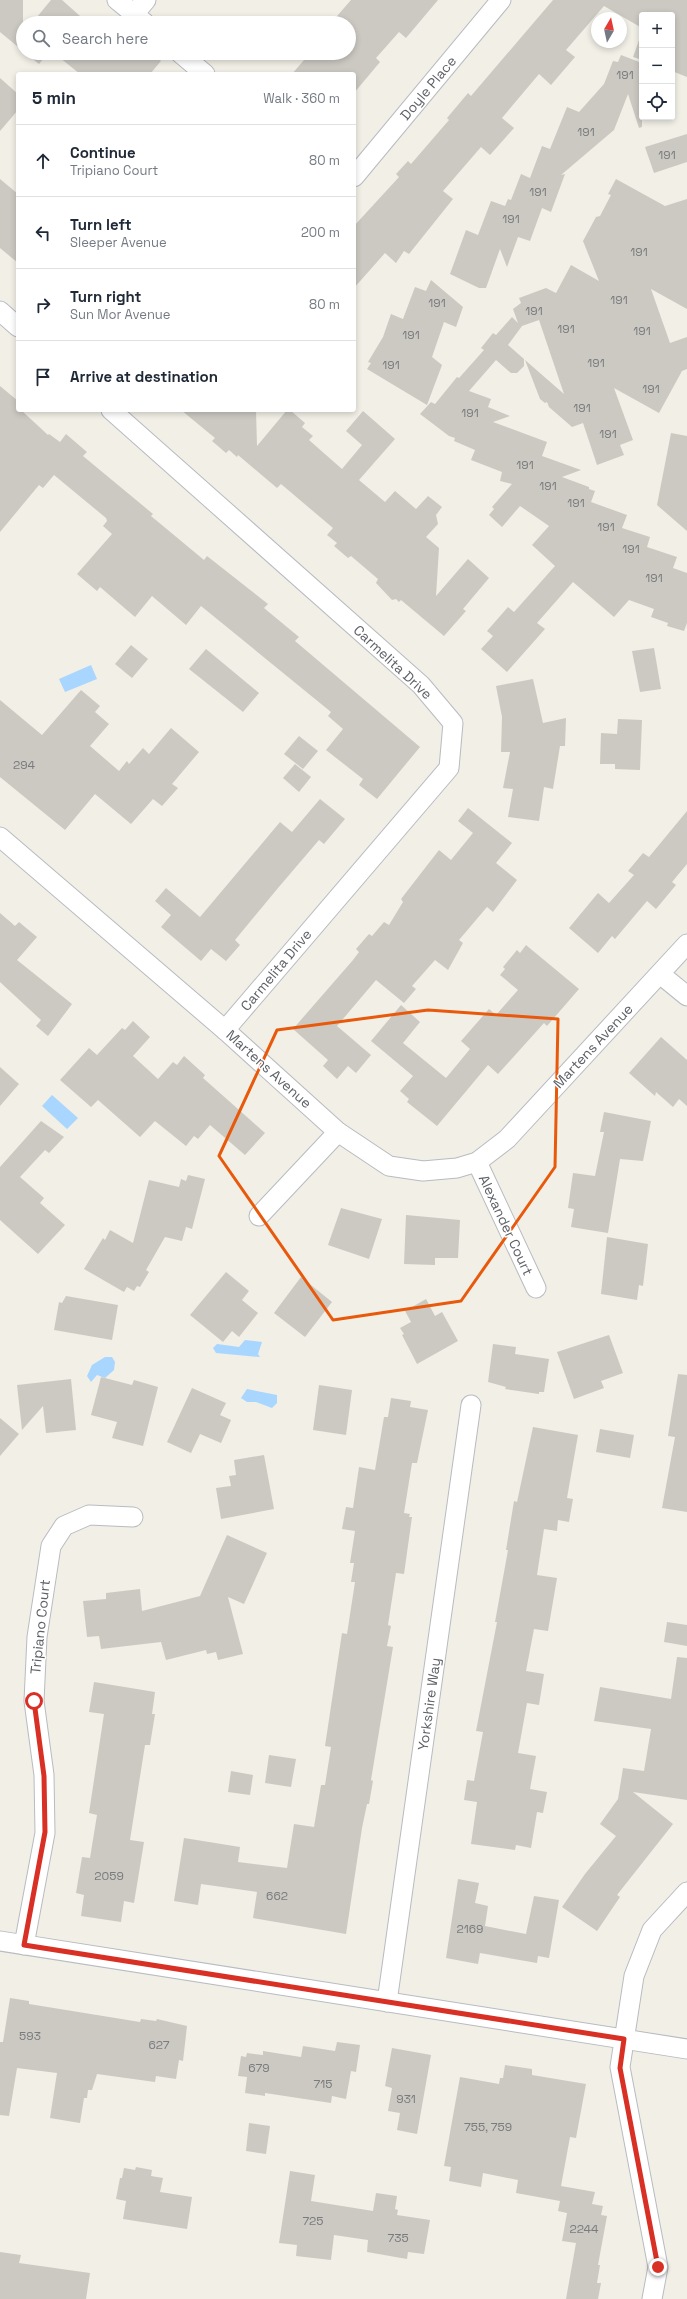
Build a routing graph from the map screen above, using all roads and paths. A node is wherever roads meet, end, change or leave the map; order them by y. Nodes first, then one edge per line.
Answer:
1 (117, 0) edge
2 (501, 0) edge
3 (142, 12) edge
4 (188, 60) edge
5 (203, 72) edge
6 (356, 175) edge
7 (0, 311) edge
8 (16, 325) edge
9 (113, 412) edge
10 (0, 837) edge
11 (687, 944) edge
12 (660, 974) junction
13 (687, 996) edge
14 (225, 1030) junction
15 (338, 1132) junction
16 (477, 1162) junction
17 (259, 1216) dead end
18 (536, 1288) dead end
19 (472, 1406) dead end
20 (132, 1517) dead end
21 (687, 1892) edge
22 (0, 1941) edge
23 (24, 1945) junction
24 (387, 2002) junction
25 (624, 2039) junction
26 (687, 2049) edge
27 (652, 2299) edge

1 - 3 street
2 - 6 street, Doyle Place
4 - 5 street
7 - 8 street
9 - 14 street, Carmelita Drive
10 - 14 street, Martens Avenue
11 - 12 street, Martens Avenue
12 - 13 street
12 - 16 street, Martens Avenue
14 - 15 street, Martens Avenue
15 - 16 street, Martens Avenue
15 - 17 street
16 - 18 street, Alexander Court
19 - 24 street, Yorkshire Way
20 - 23 street, Tripiano Court
21 - 25 street
22 - 23 street
23 - 24 street
24 - 25 street
25 - 26 street
25 - 27 street

